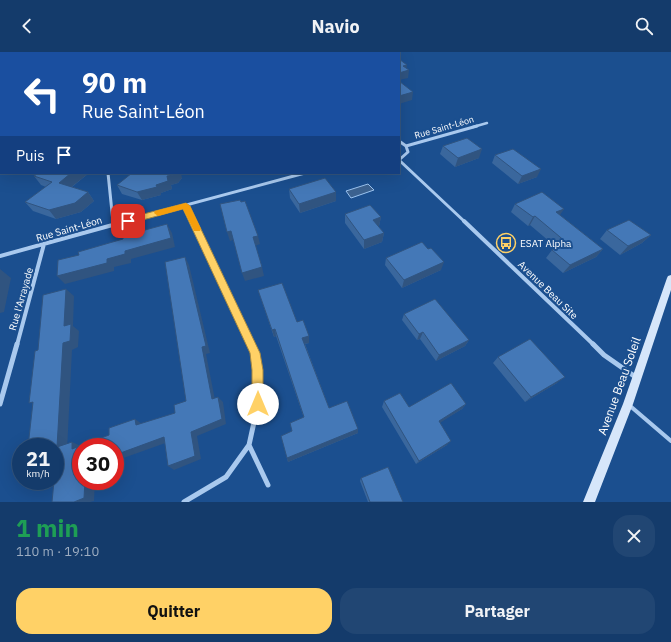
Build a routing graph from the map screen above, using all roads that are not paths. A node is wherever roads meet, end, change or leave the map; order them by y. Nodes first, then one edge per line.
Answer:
1 (487, 123) dead end
2 (400, 142) edge
3 (406, 146) junction
4 (400, 159) edge
5 (400, 161) edge
6 (108, 174) edge
7 (301, 174) edge
8 (186, 206) junction
9 (113, 225) junction
10 (44, 244) junction
11 (0, 256) edge
12 (671, 278) edge
13 (637, 378) junction
14 (0, 404) edge
15 (628, 404) junction
16 (671, 441) edge
17 (249, 445) junction
18 (268, 485) dead end
19 (184, 502) edge
20 (590, 502) edge

1 - 3 street, Rue Saint-Léon
2 - 3 street
3 - 4 street
5 - 13 street, Avenue Beau Site
6 - 9 street
7 - 8 street, Rue Saint-Léon
8 - 9 street, Rue Saint-Léon
8 - 17 street
9 - 10 street, Rue Saint-Léon
10 - 11 street, Rue Saint-Léon
10 - 14 street, Rue l'Arrayade
12 - 13 street, Avenue Beau Soleil
13 - 15 street, Avenue Beau Soleil
15 - 16 lane
15 - 20 street, Avenue Beau Soleil
17 - 18 street
17 - 19 street

